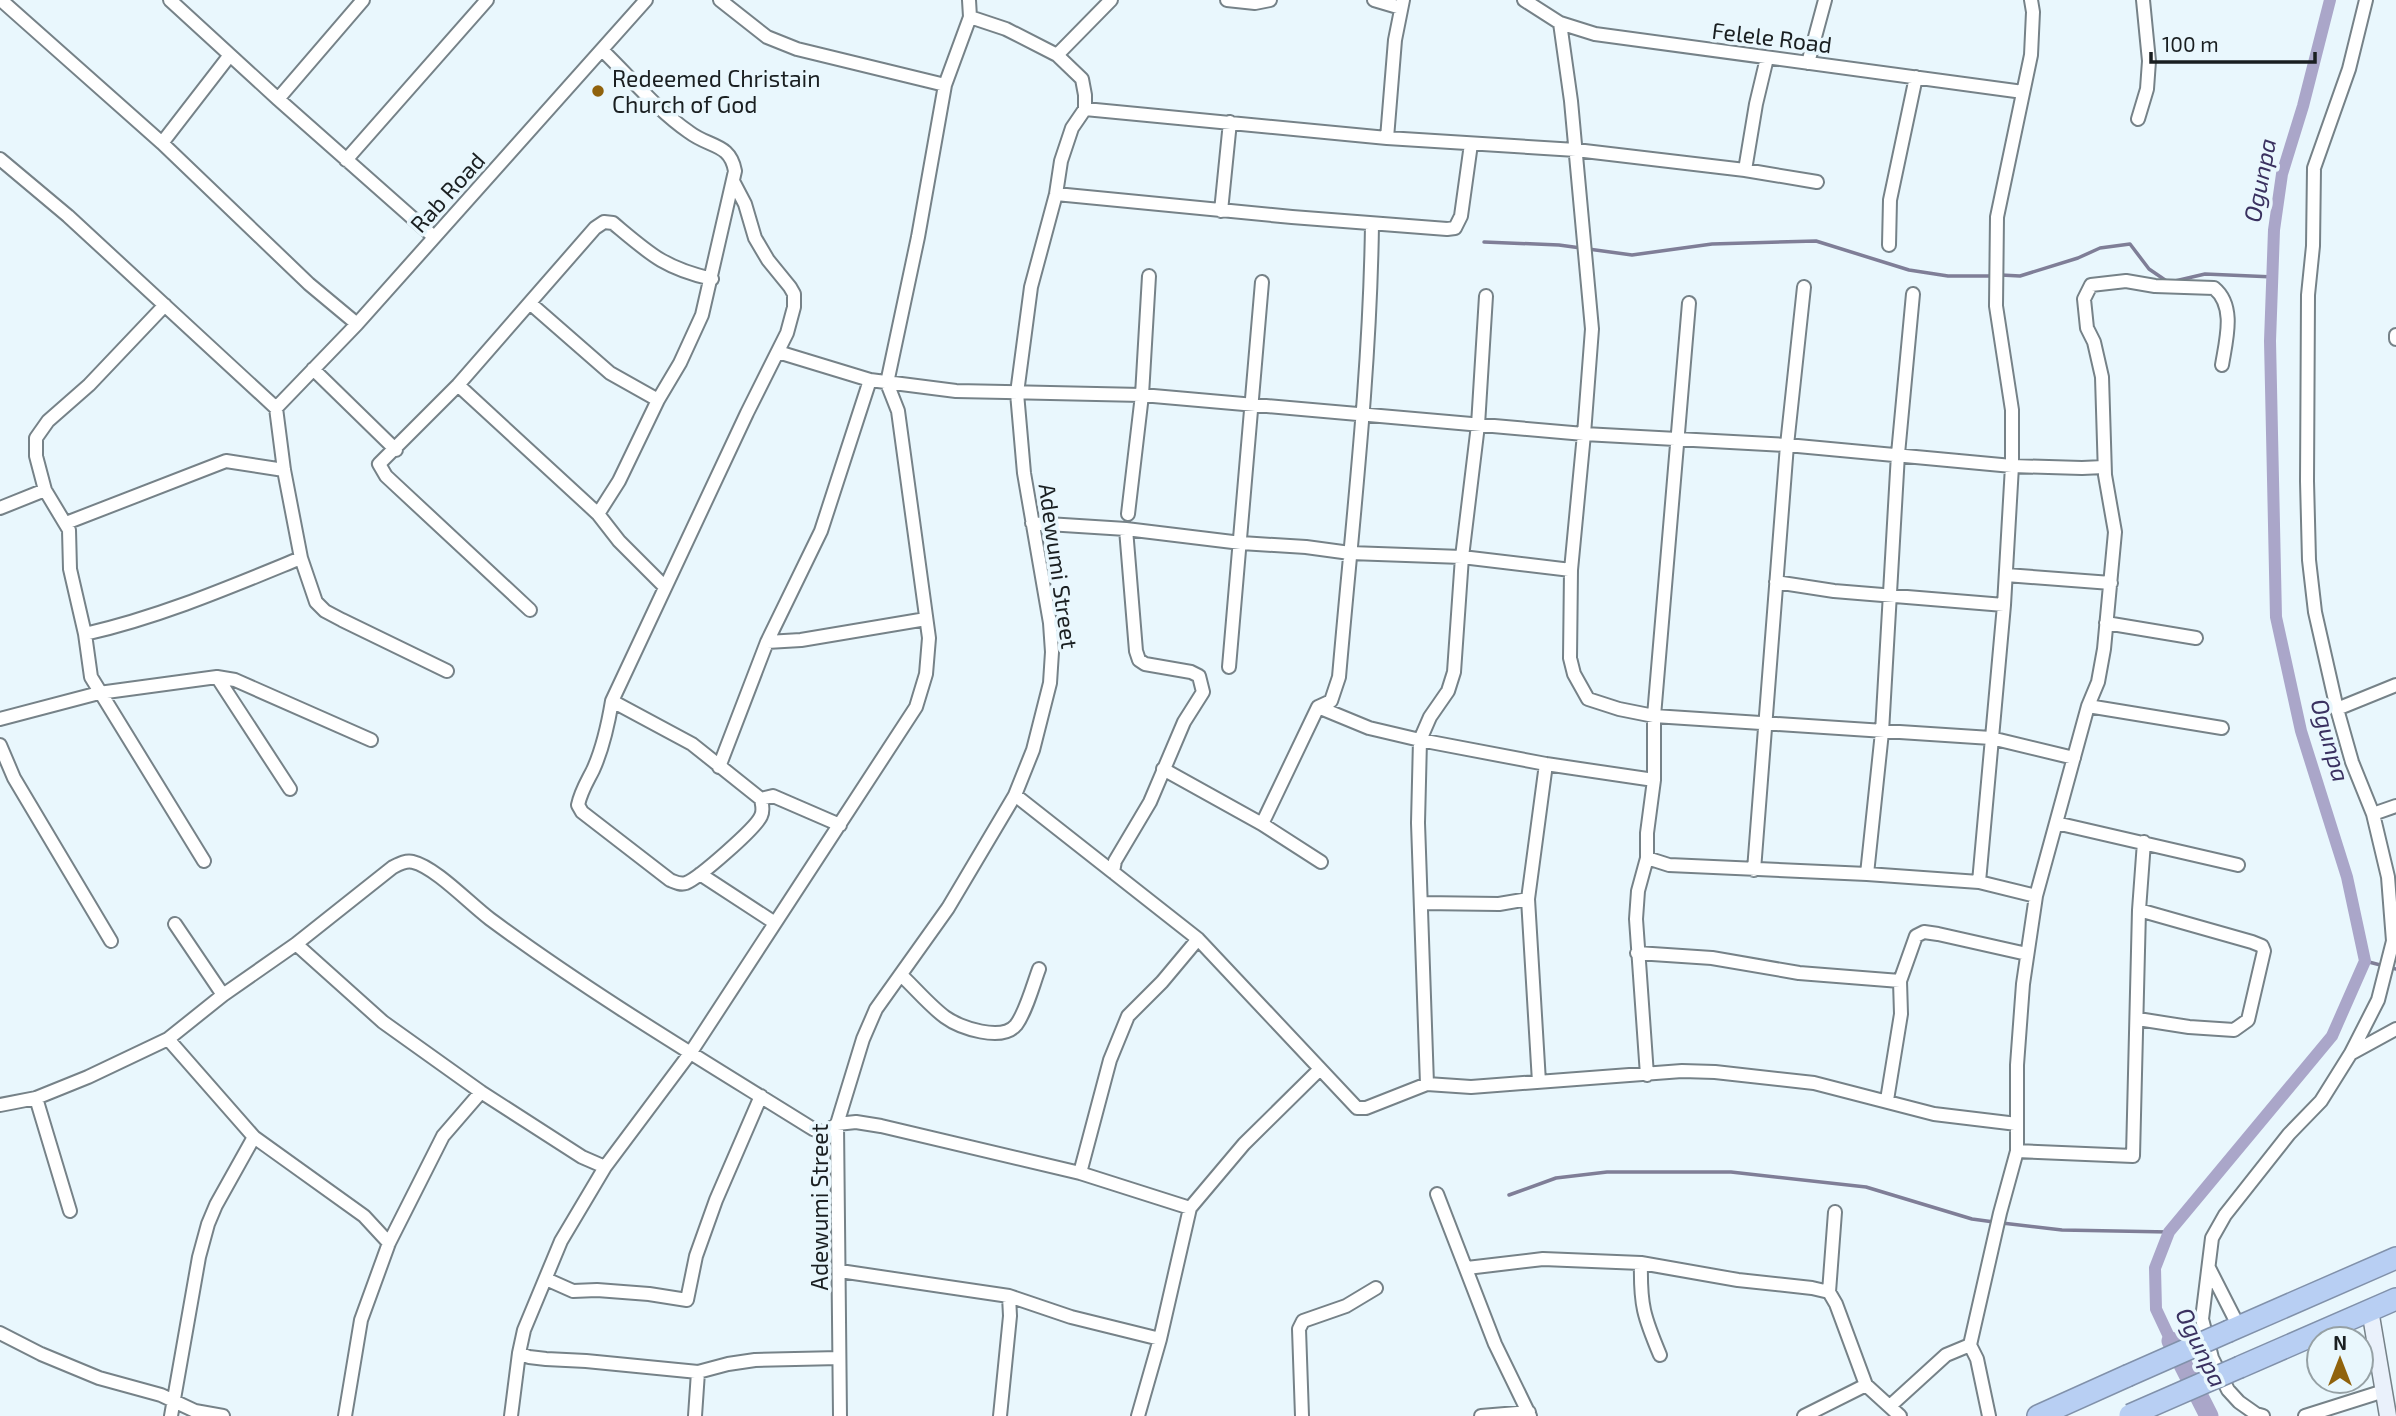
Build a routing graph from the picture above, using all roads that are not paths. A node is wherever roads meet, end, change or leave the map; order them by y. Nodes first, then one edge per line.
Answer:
1 (1, 0) edge
2 (170, 0) edge
3 (343, 0) edge
4 (363, 0) edge
5 (487, 0) edge
6 (720, 0) edge
7 (969, 0) edge
8 (1111, 0) edge
9 (1227, 0) edge
10 (1270, 0) edge
11 (1374, 0) edge
12 (1524, 0) edge
13 (1825, 0) edge
14 (2031, 0) edge
15 (2143, 0) edge
16 (2366, 0) edge
17 (645, 1) edge
18 (1402, 4) edge
19 (351, 12) junction
20 (970, 17) junction
21 (1560, 23) junction
22 (602, 50) junction
23 (230, 55) junction
24 (1058, 55) junction
25 (1766, 58) junction
26 (1808, 63) junction
27 (1916, 77) junction
28 (945, 85) junction
29 (2023, 92) junction
30 (278, 99) junction
31 (1085, 109) junction
32 (2138, 119) dead end
33 (1230, 122) junction
34 (1387, 138) junction
35 (162, 143) junction
36 (1471, 144) junction
37 (1576, 150) junction
38 (346, 160) junction
39 (2, 166) edge
40 (1745, 170) junction
41 (1817, 182) dead end
42 (734, 183) junction
43 (1055, 194) junction
44 (1221, 211) junction
45 (1372, 224) junction
46 (435, 237) junction
47 (1888, 245) dead end
48 (1149, 276) dead end
49 (712, 279) junction
50 (1262, 282) dead end
51 (1804, 287) dead end
52 (1913, 294) dead end
53 (1486, 296) dead end
54 (531, 303) junction
55 (1689, 303) dead end
56 (165, 305) junction
57 (357, 324) junction
58 (778, 352) junction
59 (2222, 365) dead end
60 (313, 369) junction
61 (870, 380) junction
62 (887, 383) junction
63 (458, 385) junction
64 (1017, 393) junction
65 (1142, 395) junction
66 (658, 400) junction
67 (1252, 403) junction
68 (276, 408) junction
69 (1364, 414) junction
70 (1478, 425) junction
71 (1584, 434) junction
72 (1677, 440) junction
73 (1787, 445) junction
74 (396, 450) junction
75 (1898, 454) junction
76 (2012, 466) junction
77 (2104, 467) junction
78 (284, 470) junction
79 (45, 490) junction
80 (0, 508) edge
81 (598, 514) junction
82 (1128, 514) dead end
83 (66, 523) junction
84 (1032, 523) junction
85 (1126, 529) junction
86 (1241, 543) junction
87 (1350, 553) junction
88 (1462, 557) junction
89 (301, 558) junction
90 (1571, 570) junction
91 (2006, 575) junction
92 (1776, 582) junction
93 (2112, 583) junction
94 (665, 587) junction
95 (1889, 594) junction
96 (2004, 604) junction
97 (530, 610) dead end
98 (926, 619) junction
99 (2106, 623) junction
100 (85, 634) junction
101 (2196, 638) dead end
102 (766, 642) junction
103 (1229, 667) dead end
104 (447, 671) dead end
105 (216, 677) junction
106 (2396, 685) edge
107 (99, 693) junction
108 (612, 701) junction
109 (2088, 706) junction
110 (1318, 707) junction
111 (2337, 709) junction
112 (1654, 716) junction
113 (0, 719) edge
114 (1767, 724) junction
115 (2222, 728) dead end
116 (1882, 732) junction
117 (1991, 738) junction
118 (371, 740) dead end
119 (1420, 740) junction
120 (0, 745) edge
121 (2074, 758) junction
122 (1546, 764) junction
123 (719, 767) junction
124 (1163, 769) junction
125 (1654, 780) junction
126 (290, 789) dead end
127 (1015, 795) junction
128 (761, 799) junction
129 (2396, 806) edge
130 (2373, 814) junction
131 (2056, 823) junction
132 (1262, 824) junction
133 (840, 825) junction
134 (2144, 842) junction
135 (1647, 858) junction
136 (204, 861) dead end
137 (1321, 862) dead end
138 (2238, 865) dead end
139 (1754, 870) junction
140 (1113, 872) junction
141 (700, 874) junction
142 (1867, 874) junction
143 (2392, 875) edge
144 (1979, 882) junction
145 (2036, 896) junction
146 (1528, 899) junction
147 (1420, 904) junction
148 (2140, 910) junction
149 (775, 923) junction
150 (175, 924) dead end
151 (1198, 939) junction
152 (111, 941) dead end
153 (296, 944) junction
154 (1637, 953) junction
155 (2027, 954) junction
156 (1040, 969) dead end
157 (901, 975) junction
158 (1900, 981) junction
159 (223, 995) junction
160 (2138, 1019) junction
161 (2396, 1029) edge
162 (168, 1039) junction
163 (2354, 1048) junction
164 (691, 1052) junction
165 (1320, 1069) junction
166 (1647, 1075) junction
167 (1539, 1082) junction
168 (1427, 1084) junction
169 (481, 1092) junction
170 (761, 1096) junction
171 (36, 1098) junction
172 (1887, 1100) junction
173 (0, 1105) edge
174 (837, 1124) junction
175 (2017, 1125) junction
176 (254, 1137) junction
177 (2017, 1151) junction
178 (605, 1167) junction
179 (1080, 1173) junction
180 (1437, 1194) dead end
181 (1190, 1208) junction
182 (70, 1211) dead end
183 (1835, 1212) dead end
184 (389, 1243) junction
185 (2396, 1258) edge
186 (2208, 1260) junction
187 (1641, 1263) junction
188 (1467, 1268) junction
189 (840, 1270) junction
190 (546, 1279) junction
191 (1376, 1288) dead end
192 (1829, 1292) junction
193 (1009, 1296) junction
194 (2396, 1298) edge
195 (2370, 1310) junction
196 (2234, 1329) junction
197 (0, 1333) edge
198 (1160, 1339) junction
199 (1970, 1345) junction
200 (519, 1353) junction
201 (1660, 1355) dead end
202 (839, 1358) junction
203 (698, 1372) junction
204 (1866, 1385) junction
205 (2384, 1391) junction
206 (173, 1402) junction
207 (1890, 1406) junction
208 (1530, 1414) edge
209 (2128, 1415) edge
210 (171, 1416) edge
211 (223, 1416) edge
212 (345, 1416) edge
213 (511, 1416) edge
214 (695, 1416) edge
215 (840, 1416) edge
216 (1000, 1416) edge
217 (1138, 1416) edge
218 (1302, 1416) edge
219 (1481, 1416) edge
220 (1804, 1416) edge
221 (1900, 1416) edge
222 (1989, 1416) edge
223 (2038, 1416) edge
224 (2263, 1416) edge
225 (2305, 1416) edge
226 (2388, 1416) edge

1 - 35 street
2 - 23 street
3 - 19 street
4 - 19 street
5 - 38 street
6 - 28 street
7 - 20 street
8 - 24 street
9 - 10 street
11 - 18 street
12 - 21 street, Felele Road
13 - 26 street
14 - 29 street
15 - 32 street
16 - 111 street
17 - 22 street, Rab Road
18 - 34 street
19 - 30 street
20 - 24 street
20 - 28 street
21 - 25 street, Felele Road
21 - 37 street
22 - 42 street
22 - 46 street, Rab Road
23 - 30 street
23 - 35 street
24 - 31 street
25 - 26 street, Felele Road
25 - 40 street
26 - 27 street, Felele Road
27 - 29 street, Felele Road
27 - 47 street
28 - 62 street
29 - 76 street
30 - 38 street
31 - 33 street
31 - 43 street, Adewumi Street
33 - 34 street
33 - 44 street
34 - 36 street
35 - 57 street
36 - 37 street
36 - 45 street
37 - 40 street
37 - 71 street
38 - 46 street
39 - 56 street
40 - 41 street
42 - 49 street
42 - 58 street
43 - 44 street
43 - 64 street, Adewumi Street
44 - 45 street
45 - 69 street
46 - 57 street, Rab Road
48 - 65 street
49 - 54 street
49 - 66 street
50 - 67 street
51 - 73 street
52 - 75 street
53 - 70 street
54 - 63 street
54 - 66 street
55 - 72 street
56 - 68 street
56 - 79 street
57 - 60 street, Rab Road
58 - 61 street
58 - 94 street
59 - 77 street
60 - 68 street, Rab Road
60 - 74 street
61 - 62 street
61 - 102 street
62 - 64 street
62 - 98 street
63 - 74 street
63 - 81 street
64 - 65 street
64 - 84 street, Adewumi Street
65 - 67 street
65 - 82 street
66 - 81 street
67 - 69 street
67 - 86 street
68 - 78 street
69 - 70 street
69 - 87 street
70 - 71 street
70 - 88 street
71 - 72 street
71 - 90 street
72 - 73 street
72 - 112 street
73 - 75 street
73 - 92 street
74 - 97 street
75 - 76 street
75 - 95 street
76 - 77 street
76 - 91 street
77 - 93 street
78 - 83 street
78 - 89 street
79 - 80 street
79 - 83 street
81 - 94 street
83 - 100 street
84 - 85 street
84 - 127 street, Adewumi Street
85 - 86 street
85 - 124 street
86 - 87 street
86 - 103 street
87 - 88 street
87 - 110 street
88 - 90 street
88 - 119 street
89 - 100 street
89 - 104 street
90 - 112 street
91 - 93 street
91 - 96 street
92 - 95 street
92 - 114 street
93 - 99 street
94 - 108 street
95 - 96 street
95 - 116 street
96 - 117 street
98 - 102 street
98 - 133 street
99 - 101 street
99 - 109 street
100 - 107 street
102 - 123 street
105 - 107 street
105 - 118 street
105 - 126 street
106 - 111 street
107 - 113 street
107 - 136 street
108 - 123 street
108 - 141 street
109 - 115 street
109 - 121 street
110 - 119 street
110 - 132 street
111 - 130 street
112 - 114 street
112 - 125 street
114 - 116 street
114 - 139 street
116 - 117 street
116 - 142 street
117 - 121 street
117 - 144 street
119 - 122 street
119 - 147 street
120 - 152 street
121 - 131 street
122 - 125 street
122 - 146 street
123 - 128 street
124 - 132 street
124 - 140 street
125 - 135 street
127 - 140 street
127 - 157 street, Adewumi Street
128 - 133 street
128 - 141 street
129 - 130 street
130 - 143 street
131 - 134 street
131 - 145 street
132 - 137 street
133 - 149 street
134 - 138 street
134 - 148 street
135 - 139 street
135 - 154 street
139 - 142 street
140 - 151 street
141 - 149 street
142 - 144 street
143 - 163 street
144 - 145 street
145 - 155 street
146 - 147 street
146 - 167 street
147 - 168 street
148 - 160 street
148 - 160 street
149 - 164 street
150 - 159 street
151 - 165 street
151 - 179 street
153 - 159 street
153 - 164 street
153 - 169 street
154 - 158 street
154 - 166 street
155 - 158 street
155 - 175 street
156 - 157 street
157 - 174 street, Adewumi Street
158 - 172 street
159 - 162 street
160 - 177 street
161 - 163 street
162 - 171 street
162 - 176 street
163 - 186 street
164 - 170 street
164 - 178 street
165 - 168 street
165 - 181 street
166 - 167 street
166 - 172 street
167 - 168 street
169 - 178 street
169 - 184 street
170 - 174 street
170 - 190 street
171 - 173 street
171 - 182 street
172 - 175 street
174 - 179 street
174 - 189 street, Adewumi Street
175 - 177 street
176 - 184 street
176 - 206 street
177 - 199 street
178 - 190 street
179 - 181 street
180 - 188 street
181 - 198 street
183 - 192 street
184 - 212 street
185 - 196 highway
186 - 196 street
186 - 224 street
187 - 188 street
187 - 192 street
187 - 201 street
188 - 208 street
189 - 193 street
189 - 202 street, Adewumi Street
190 - 200 street
191 - 218 street
192 - 204 street
193 - 198 street
193 - 216 street
194 - 195 highway
195 - 205 street
195 - 209 highway, bridge
196 - 223 highway, bridge
197 - 206 street
198 - 217 street
199 - 207 street
199 - 222 street
200 - 203 street
200 - 213 street
202 - 203 street
202 - 215 street, Adewumi Street
203 - 214 street
204 - 207 street
204 - 220 street
205 - 225 street
205 - 226 street
206 - 210 street
206 - 211 street
207 - 221 street
208 - 219 street

